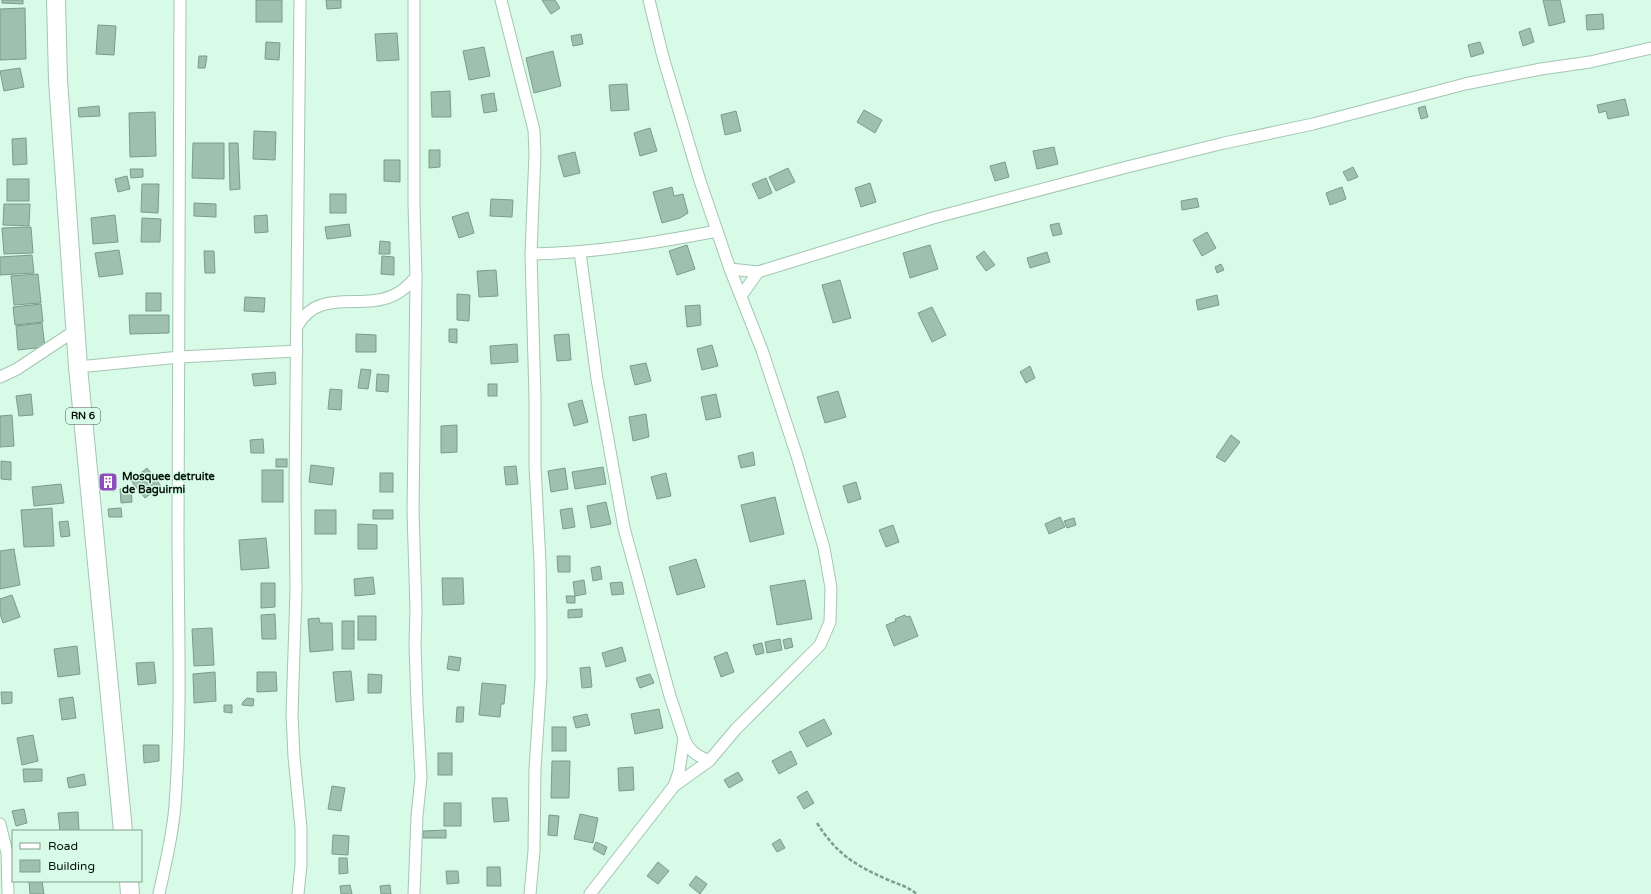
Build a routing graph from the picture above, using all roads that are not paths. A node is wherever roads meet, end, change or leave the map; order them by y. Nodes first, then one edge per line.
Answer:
1 (56, 0) edge
2 (180, 0) edge
3 (300, 0) edge
4 (414, 0) edge
5 (501, 0) edge
6 (649, 0) edge
7 (1651, 48) edge
8 (717, 232) junction
9 (580, 252) junction
10 (531, 254) junction
11 (730, 269) junction
12 (758, 272) junction
13 (416, 277) junction
14 (741, 296) junction
15 (298, 325) junction
16 (76, 330) junction
17 (296, 351) junction
18 (180, 357) junction
19 (78, 367) junction
20 (0, 377) edge
21 (684, 738) junction
22 (709, 761) junction
23 (674, 786) junction
24 (0, 824) edge
25 (123, 830) edge
26 (129, 882) edge
27 (8, 894) edge
28 (130, 894) edge
29 (159, 894) edge
30 (298, 894) edge
31 (414, 894) edge
32 (530, 894) edge
33 (590, 894) edge

1 - 16 main road, RN 6
2 - 18 street
3 - 15 street
4 - 13 street
5 - 10 street
6 - 8 street
7 - 12 street
8 - 9 street
8 - 11 street
9 - 10 street
9 - 21 street
10 - 32 street
11 - 12 street
11 - 14 street
12 - 14 street
13 - 15 street
13 - 31 street
14 - 22 street
15 - 17 street
16 - 19 main road, RN 6
16 - 20 street
17 - 18 street
17 - 30 street
18 - 19 street
18 - 29 street
19 - 25 main road, RN 6
21 - 22 street
21 - 23 street
22 - 23 street
23 - 33 street
24 - 27 street
26 - 28 main road

